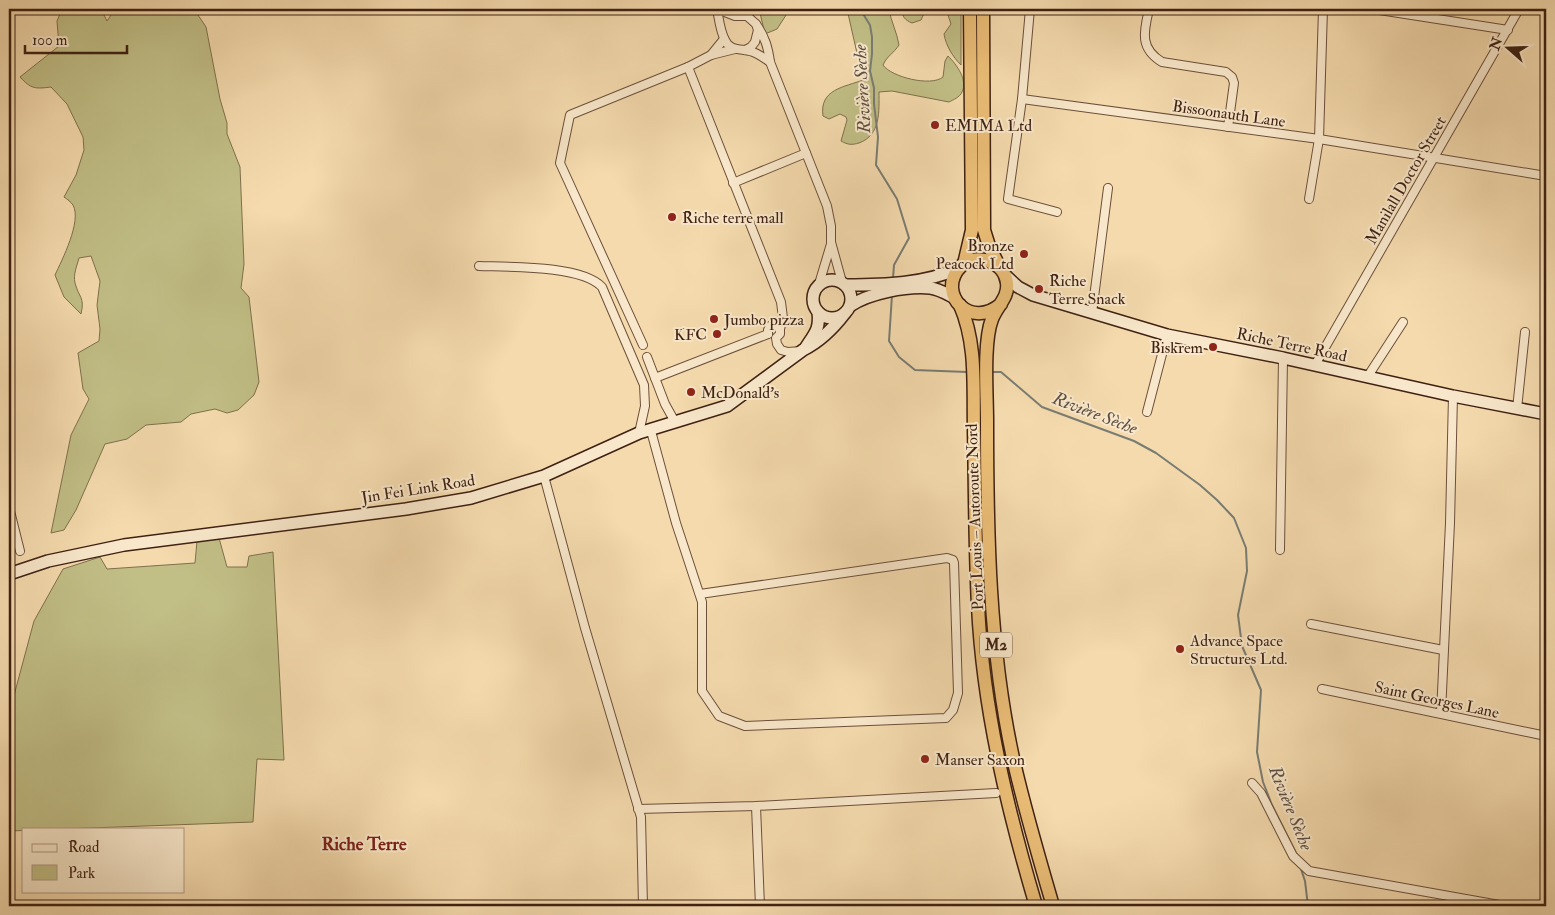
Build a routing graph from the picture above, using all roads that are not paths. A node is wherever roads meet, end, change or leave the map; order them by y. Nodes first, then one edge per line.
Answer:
1 (717, 9) edge
2 (970, 9) edge
3 (983, 9) edge
4 (1030, 9) edge
5 (1149, 9) edge
6 (1323, 9) edge
7 (1373, 9) edge
8 (1519, 9) edge
9 (735, 16) junction
10 (756, 24) junction
11 (1508, 30) junction
12 (723, 36) junction
13 (735, 49) junction
14 (745, 50) junction
15 (711, 56) junction
16 (770, 62) junction
17 (688, 67) junction
18 (1022, 99) junction
19 (1228, 126) junction
20 (1319, 139) junction
21 (806, 153) junction
22 (1433, 158) junction
23 (1546, 176) edge
24 (733, 183) junction
25 (1108, 188) dead end
26 (1309, 199) dead end
27 (1057, 212) dead end
28 (831, 242) junction
29 (479, 266) dead end
30 (962, 266) junction
31 (1002, 271) junction
32 (844, 283) junction
33 (819, 284) junction
34 (1033, 295) junction
35 (1003, 300) junction
36 (958, 302) junction
37 (847, 310) junction
38 (818, 312) junction
39 (1092, 313) junction
40 (1403, 322) dead end
41 (777, 327) junction
42 (1525, 332) dead end
43 (768, 334) junction
44 (1167, 335) junction
45 (776, 338) junction
46 (643, 345) dead end
47 (803, 350) junction
48 (647, 357) dead end
49 (1283, 358) junction
50 (1315, 364) junction
51 (1368, 376) junction
52 (655, 378) junction
53 (1453, 396) junction
54 (1516, 409) junction
55 (1147, 412) dead end
56 (1546, 414) edge
57 (673, 419) junction
58 (651, 431) junction
59 (638, 433) junction
60 (544, 476) junction
61 (9, 507) edge
62 (1280, 550) dead end
63 (20, 551) dead end
64 (9, 574) edge
65 (700, 594) junction
66 (1311, 624) dead end
67 (1443, 650) junction
68 (1322, 689) dead end
69 (1441, 713) junction
70 (1546, 736) edge
71 (1252, 783) dead end
72 (996, 793) dead end
73 (756, 806) junction
74 (638, 809) junction
75 (643, 906) edge
76 (760, 906) edge
77 (1036, 906) edge
78 (1054, 906) edge
79 (1505, 906) edge
80 (1546, 906) edge

1 - 9 street
1 - 12 street
2 - 30 highway, M2
3 - 31 highway, M2
4 - 18 street
5 - 19 street
6 - 20 street
7 - 11 street
8 - 11 street, Manilall Doctor Street
9 - 10 street
9 - 12 street
10 - 14 street
10 - 16 street
11 - 22 street, Manilall Doctor Street
12 - 13 street
12 - 15 street
13 - 14 street
13 - 15 street
14 - 16 street
15 - 17 street
16 - 21 street
17 - 24 street
17 - 46 street
18 - 19 street, Bissoonauth Lane
18 - 27 street
19 - 20 street, Bissoonauth Lane
20 - 22 street, Bissoonauth Lane
20 - 26 street
21 - 24 street
21 - 28 street
22 - 23 street, Bissoonauth Lane
22 - 50 street, Manilall Doctor Street
24 - 41 street
25 - 39 street
28 - 32 street
28 - 33 street
29 - 59 street
30 - 31 highway
30 - 32 main road
30 - 36 highway, M2
31 - 34 main road
31 - 35 highway, M2
32 - 33 main road
32 - 37 main road
33 - 38 main road
34 - 35 main road
34 - 39 main road, Riche Terre Road
35 - 36 highway
35 - 78 highway, Port Louis – Autoroute Nord / M2
36 - 37 main road
36 - 77 highway, Port Louis – Autoroute Nord / M2
37 - 38 main road
37 - 47 main road
38 - 47 main road
39 - 44 main road, Riche Terre Road
40 - 51 street
41 - 43 street
41 - 45 street
42 - 54 street
43 - 45 street
43 - 52 street
44 - 49 main road, Riche Terre Road
44 - 55 street
45 - 47 street
47 - 57 main road, Jin Fei Link Road
48 - 52 street
49 - 50 main road, Riche Terre Road
49 - 62 street
50 - 51 main road, Riche Terre Road
51 - 53 main road, Riche Terre Road
52 - 57 street
53 - 54 main road, Riche Terre Road
53 - 67 street
54 - 56 main road, Riche Terre Road
57 - 58 main road, Jin Fei Link Road
57 - 59 main road
58 - 59 main road, Jin Fei Link Road
58 - 65 street
59 - 60 main road, Jin Fei Link Road
60 - 64 main road, Jin Fei Link Road
60 - 74 street
61 - 63 street
65 - 65 street
66 - 67 street
67 - 69 street
68 - 69 street, Saint Georges Lane
69 - 70 street, Saint Georges Lane
70 - 80 street
71 - 79 street
72 - 73 street
73 - 74 street
73 - 76 street
74 - 75 street

